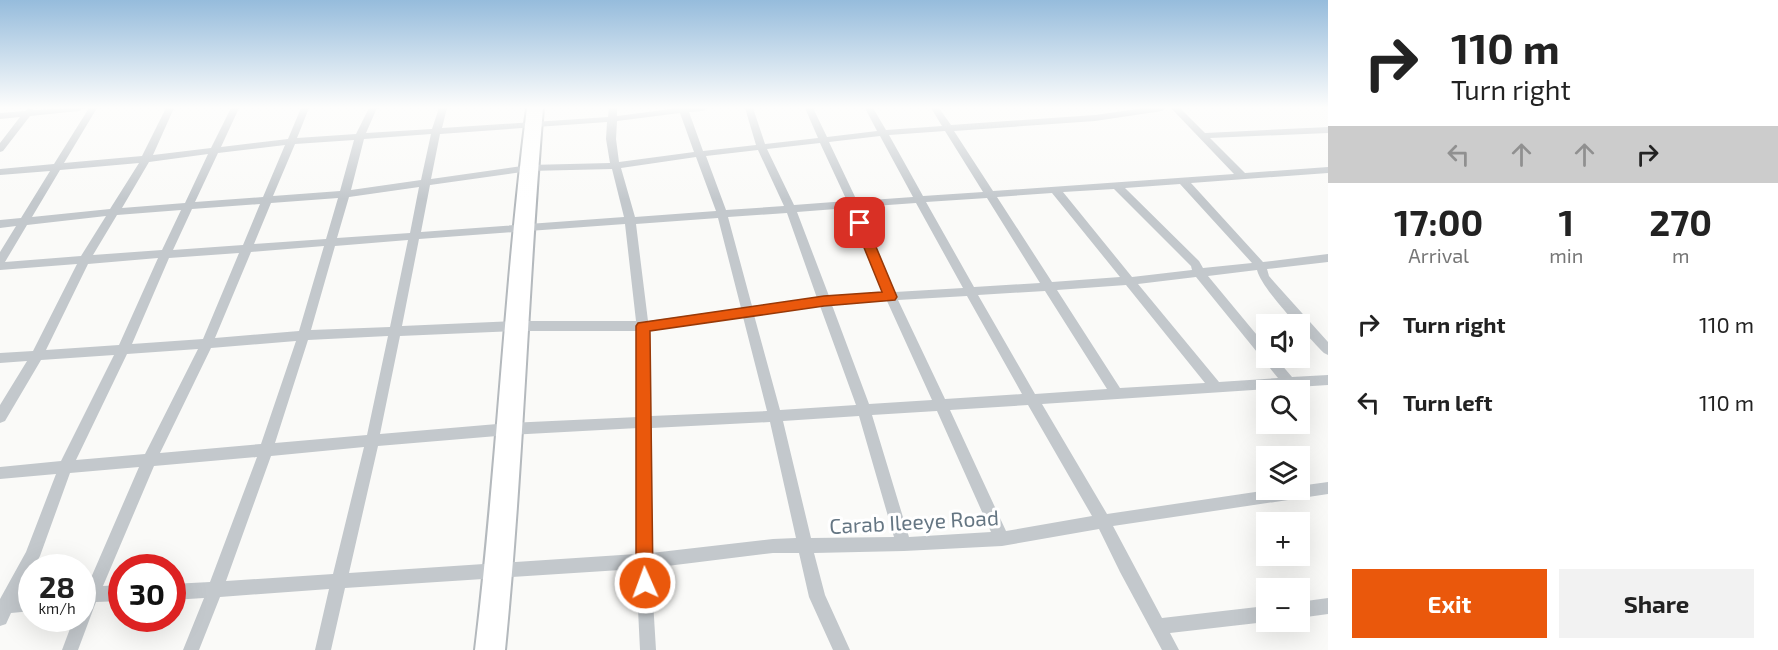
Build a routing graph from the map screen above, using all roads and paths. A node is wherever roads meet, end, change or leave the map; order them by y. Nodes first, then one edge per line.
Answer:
1 (74, 138) edge
2 (156, 138) edge
3 (221, 138) edge
4 (328, 138) edge
5 (359, 138) edge
6 (435, 138) edge
7 (532, 138) edge
8 (611, 138) edge
9 (694, 138) edge
10 (758, 138) edge
11 (838, 138) edge
12 (885, 138) edge
13 (956, 138) edge
14 (1204, 138) edge
15 (824, 140) junction
16 (291, 141) junction
17 (761, 147) junction
18 (217, 148) junction
19 (700, 154) junction
20 (146, 159) junction
21 (615, 166) junction
22 (57, 167) junction
23 (529, 168) junction
24 (1328, 170) edge
25 (0, 172) edge
26 (1242, 176) junction
27 (1183, 181) junction
28 (426, 182) junction
29 (1116, 185) junction
30 (1055, 190) junction
31 (345, 194) junction
32 (992, 194) junction
33 (268, 199) junction
34 (920, 199) junction
35 (853, 204) junction
36 (189, 206) junction
37 (791, 209) junction
38 (113, 212) junction
39 (722, 214) junction
40 (630, 219) junction
41 (24, 221) junction
42 (0, 224) edge
43 (523, 229) junction
44 (415, 238) junction
45 (330, 243) junction
46 (247, 248) junction
47 (165, 255) junction
48 (1326, 260) edge
49 (0, 261) edge
50 (84, 261) junction
51 (0, 266) edge
52 (1260, 266) junction
53 (1200, 274) junction
54 (1130, 281) junction
55 (1047, 287) junction
56 (971, 292) junction
57 (891, 297) junction
58 (824, 301) junction
59 (746, 312) junction
60 (516, 326) junction
61 (643, 326) junction
62 (394, 331) junction
63 (305, 335) junction
64 (1256, 343) edge
65 (207, 344) junction
66 (124, 348) junction
67 (1328, 350) edge
68 (38, 354) junction
69 (0, 358) edge
70 (1277, 368) edge
71 (1287, 380) edge
72 (1328, 380) edge
73 (1310, 381) edge
74 (1256, 385) edge
75 (1216, 387) junction
76 (1117, 394) junction
77 (1034, 400) junction
78 (940, 406) junction
79 (864, 410) junction
80 (775, 416) junction
81 (0, 417) edge
82 (645, 423) junction
83 (509, 429) junction
84 (372, 442) junction
85 (266, 450) junction
86 (149, 461) junction
87 (65, 468) junction
88 (0, 473) edge
89 (1328, 488) edge
90 (1103, 521) junction
91 (1002, 539) junction
92 (904, 544) junction
93 (805, 547) junction
94 (643, 561) junction
95 (499, 569) junction
96 (96, 576) edge
97 (341, 580) junction
98 (215, 591) junction
99 (186, 592) edge
100 (18, 606) edge
101 (1328, 606) edge
102 (1310, 608) edge
103 (3, 610) edge
104 (1256, 615) edge
105 (1159, 626) junction
106 (77, 632) edge
107 (70, 650) edge
108 (191, 650) edge
109 (323, 650) edge
110 (490, 650) edge
111 (648, 650) edge
112 (842, 650) edge
113 (1171, 650) edge

1 - 22 street
2 - 20 street
3 - 18 street
4 - 16 street
5 - 31 street
6 - 28 street
7 - 23 highway
8 - 21 street
9 - 19 street
10 - 17 street
11 - 15 street
12 - 34 street
13 - 32 street
14 - 26 street
15 - 17 street
15 - 35 street
16 - 18 street
16 - 33 street
17 - 19 street
17 - 37 street
18 - 20 street
18 - 36 street
19 - 21 street
19 - 39 street
20 - 22 street
20 - 38 street
21 - 23 street
21 - 40 street
22 - 25 street
22 - 41 street
23 - 28 street
23 - 43 highway
24 - 26 street
26 - 27 street
27 - 29 street
27 - 52 street
28 - 31 street
28 - 44 street
29 - 30 street
29 - 53 street
30 - 32 street
30 - 54 street
31 - 33 street
31 - 45 street
32 - 34 street
32 - 55 street
33 - 36 street
33 - 46 street
34 - 35 street
34 - 56 street
35 - 37 street
35 - 57 street
36 - 38 street
36 - 47 street
37 - 39 street
37 - 58 street
38 - 41 street
38 - 50 street
39 - 40 street
39 - 59 street
40 - 43 street
40 - 61 street
41 - 42 street
41 - 49 street
43 - 44 street
43 - 60 highway
44 - 45 street
44 - 62 street
45 - 46 street
45 - 63 street
46 - 47 street
46 - 65 street
47 - 50 street
47 - 66 street
48 - 52 street
50 - 51 street
50 - 68 street
52 - 53 street
52 - 67 street
53 - 54 street
53 - 64 street
54 - 55 street
54 - 75 street
55 - 56 street
55 - 76 street
56 - 57 street
56 - 77 street
57 - 58 street
57 - 78 street
58 - 59 street
58 - 79 street
59 - 61 street
59 - 80 street
60 - 61 street
60 - 62 street
60 - 83 highway
61 - 82 street
62 - 63 street
62 - 84 street
63 - 65 street
63 - 85 street
65 - 66 street
65 - 86 street
66 - 68 street
66 - 87 street
68 - 69 street
68 - 81 street
70 - 71 street
72 - 73 street
74 - 75 street
75 - 76 street
76 - 77 street
77 - 78 street
77 - 90 street
78 - 79 street
78 - 91 street
79 - 80 street
79 - 92 street
80 - 82 street
80 - 93 street
82 - 83 street
82 - 94 street
83 - 84 street
83 - 95 highway
84 - 85 street
84 - 97 street
85 - 86 street
85 - 98 street
86 - 87 street
86 - 96 street
87 - 88 street
87 - 103 street
89 - 90 street, Carab Ileeye Road
90 - 91 street, Carab Ileeye Road
90 - 105 street
91 - 92 street, Carab Ileeye Road
92 - 93 street, Carab Ileeye Road
93 - 94 street, Carab Ileeye Road
93 - 112 street
94 - 95 street, Carab Ileeye Road
94 - 111 street
95 - 97 street, Carab Ileeye Road
95 - 110 highway
97 - 98 street, Carab Ileeye Road
97 - 109 street
98 - 99 street, Carab Ileeye Road
98 - 108 street
100 - 103 street
101 - 102 street
104 - 105 street
105 - 113 street
106 - 107 street

